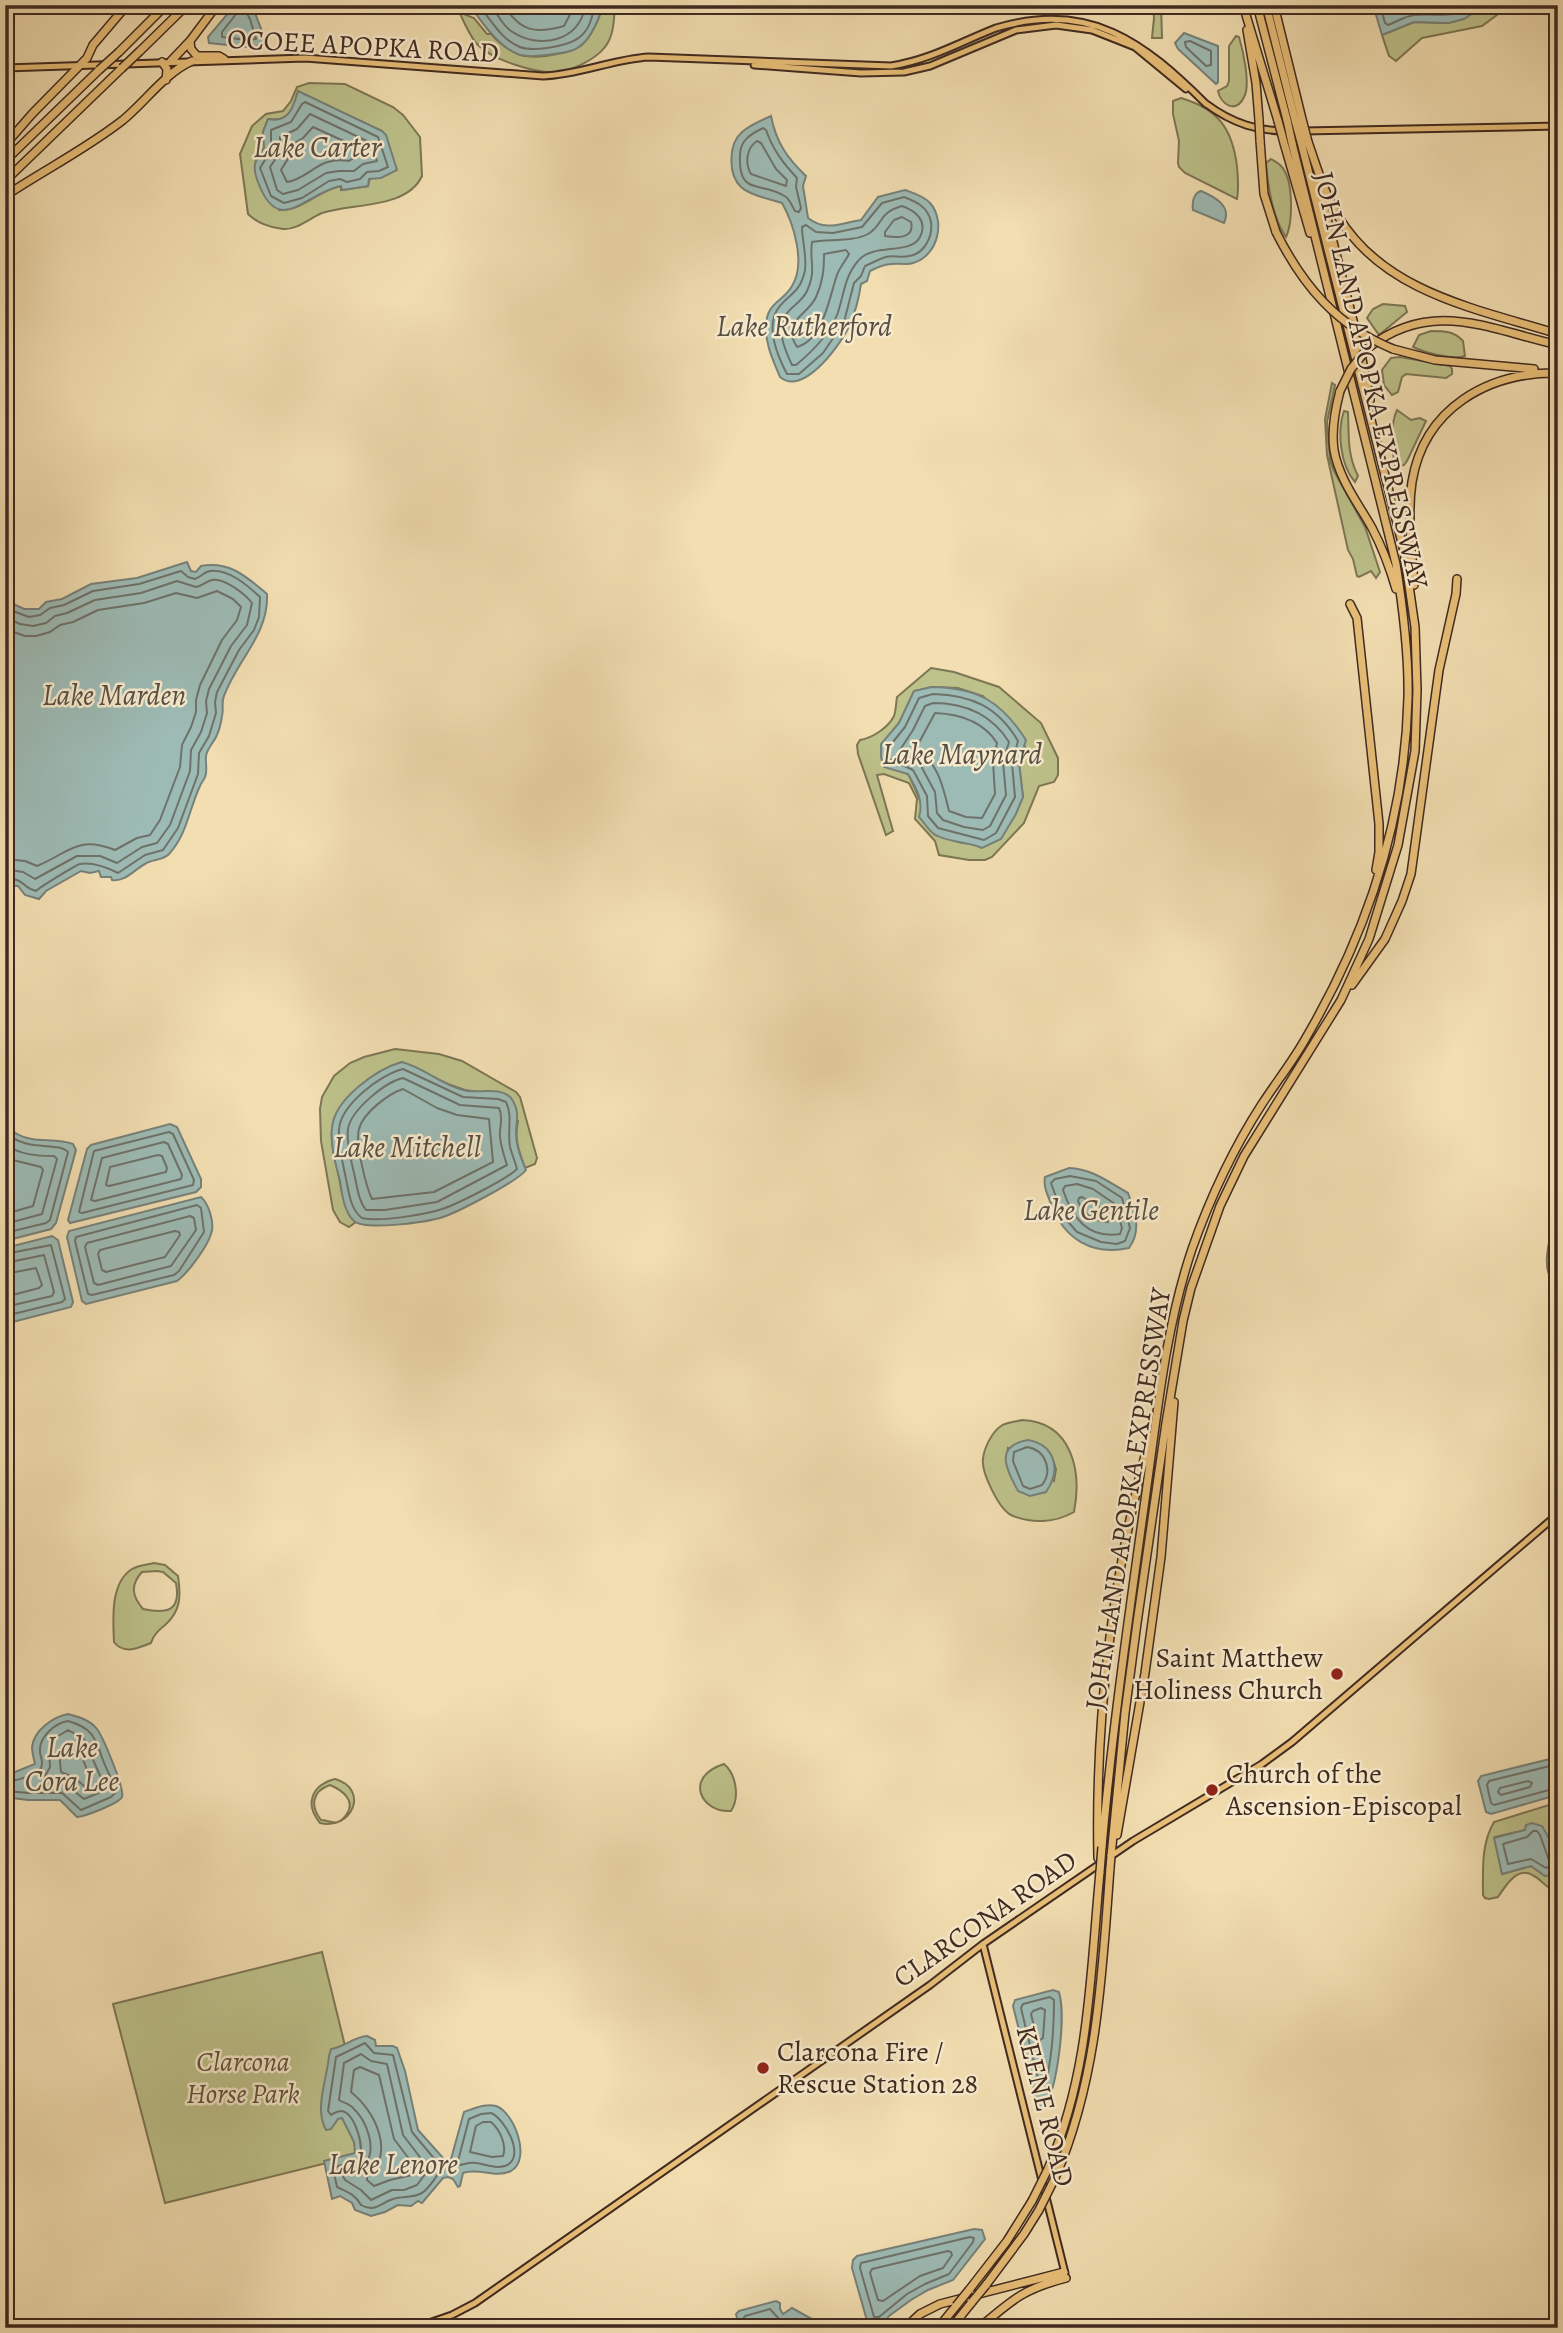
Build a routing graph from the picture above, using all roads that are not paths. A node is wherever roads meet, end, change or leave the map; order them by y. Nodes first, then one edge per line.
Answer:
1 (127, 5) edge
2 (166, 5) edge
3 (187, 5) edge
4 (217, 5) edge
5 (1243, 5) edge
6 (1257, 5) edge
7 (1266, 5) edge
8 (1274, 5) edge
9 (190, 41) junction
10 (224, 59) junction
11 (192, 61) junction
12 (167, 62) junction
13 (80, 66) junction
14 (5, 68) edge
15 (166, 80) junction
16 (1295, 120) junction
17 (1558, 126) edge
18 (1296, 142) junction
19 (5, 145) edge
20 (5, 162) edge
21 (5, 181) edge
22 (5, 196) edge
23 (1558, 334) edge
24 (1558, 345) edge
25 (1558, 372) edge
26 (1457, 579) dead end
27 (1350, 604) dead end
28 (1415, 627) junction
29 (1406, 645) junction
30 (1366, 914) junction
31 (1340, 1000) junction
32 (1172, 1388) junction
33 (1159, 1401) junction
34 (1558, 1514) edge
35 (1115, 1839) junction
36 (1100, 1849) junction
37 (983, 1944) junction
38 (1065, 2275) junction
39 (415, 2328) edge
40 (905, 2328) edge
41 (938, 2328) edge
42 (951, 2328) edge
43 (979, 2328) edge

1 - 13 highway
2 - 20 highway, bridge
3 - 21 highway, bridge
4 - 9 highway
5 - 18 highway, bridge
5 - 25 highway, bridge
6 - 16 highway, JOHN LAND APOPKA EXPRESSWAY
7 - 16 highway, JOHN LAND APOPKA EXPRESSWAY
8 - 16 highway
9 - 10 highway
9 - 12 highway
10 - 11 main road, OCOEE APOPKA ROAD
10 - 17 main road, OCOEE APOPKA ROAD
11 - 12 main road, OCOEE APOPKA ROAD
11 - 15 highway
12 - 13 main road, OCOEE APOPKA ROAD
12 - 15 highway
13 - 14 main road, OCOEE APOPKA ROAD
13 - 19 highway
15 - 22 highway
16 - 18 highway, bridge
16 - 18 highway, JOHN LAND APOPKA EXPRESSWAY, bridge
18 - 23 highway
18 - 28 highway, JOHN LAND APOPKA EXPRESSWAY
18 - 29 highway, JOHN LAND APOPKA EXPRESSWAY
24 - 29 highway, bridge
25 - 28 highway
26 - 31 highway
27 - 30 highway
28 - 31 highway, JOHN LAND APOPKA EXPRESSWAY
29 - 30 highway, JOHN LAND APOPKA EXPRESSWAY
30 - 33 highway, JOHN LAND APOPKA EXPRESSWAY
31 - 32 highway, JOHN LAND APOPKA EXPRESSWAY
32 - 35 highway, JOHN LAND APOPKA EXPRESSWAY
32 - 35 highway
33 - 36 highway, JOHN LAND APOPKA EXPRESSWAY
33 - 36 highway
34 - 37 main road, CLARCONA ROAD
35 - 42 highway, bridge
36 - 41 highway, bridge
37 - 38 main road, KEENE ROAD
37 - 39 main road, CLARCONA ROAD
38 - 40 highway
38 - 43 highway

